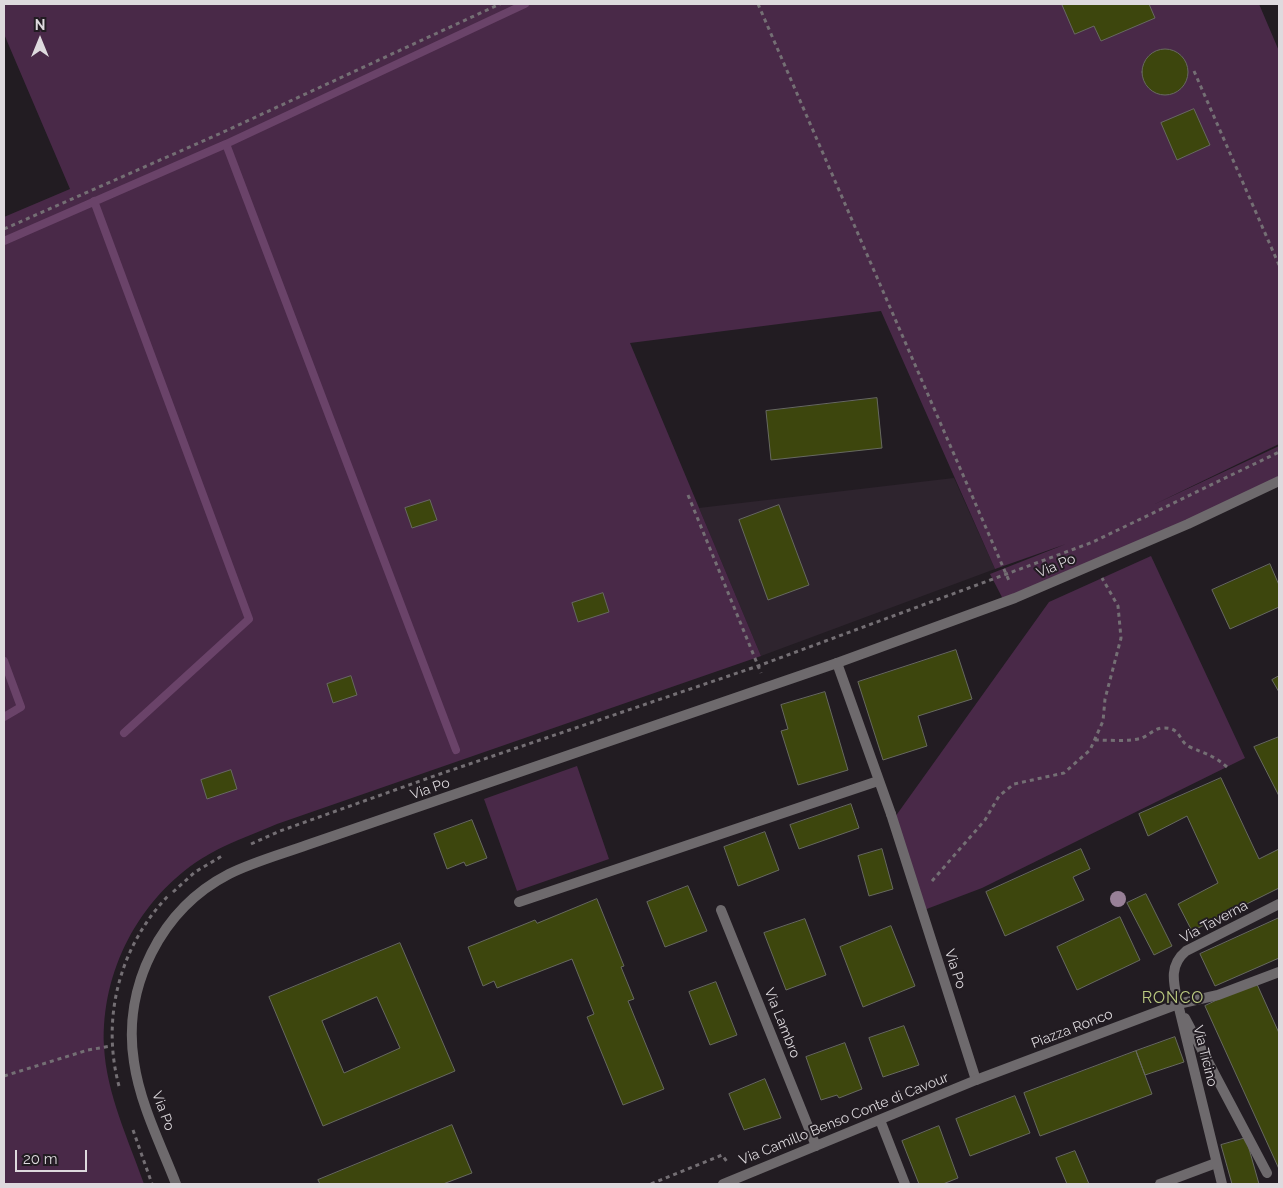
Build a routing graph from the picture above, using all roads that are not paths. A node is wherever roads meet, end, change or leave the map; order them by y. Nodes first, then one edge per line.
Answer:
1 (1279, 481) edge
2 (837, 663) junction
3 (878, 780) junction
4 (518, 902) dead end
5 (1279, 904) edge
6 (722, 910) dead end
7 (1279, 972) edge
8 (1178, 1004) junction
9 (976, 1080) junction
10 (880, 1120) junction
11 (816, 1146) junction
12 (1216, 1163) junction
13 (1267, 1173) dead end
14 (176, 1184) edge
15 (723, 1184) edge
16 (905, 1184) edge
17 (1160, 1184) edge
18 (1222, 1184) edge

1 - 2 street, Via Po
2 - 3 street, Via Po
2 - 14 street, Via Po
3 - 4 street
3 - 9 street, Via Po
5 - 8 street, Via Taverna
6 - 11 street, Via Lambro
7 - 8 street, Piazza Ronco
8 - 9 street, Piazza Ronco
8 - 12 street, Via Ticino
8 - 13 street, Via Ticino
9 - 10 street, Via Camillo Benso Conte di Cavour
10 - 11 street, Via Camillo Benso Conte di Cavour
10 - 16 street
11 - 15 street, Via Camillo Benso Conte di Cavour
12 - 17 street
12 - 18 street, Via Ticino

